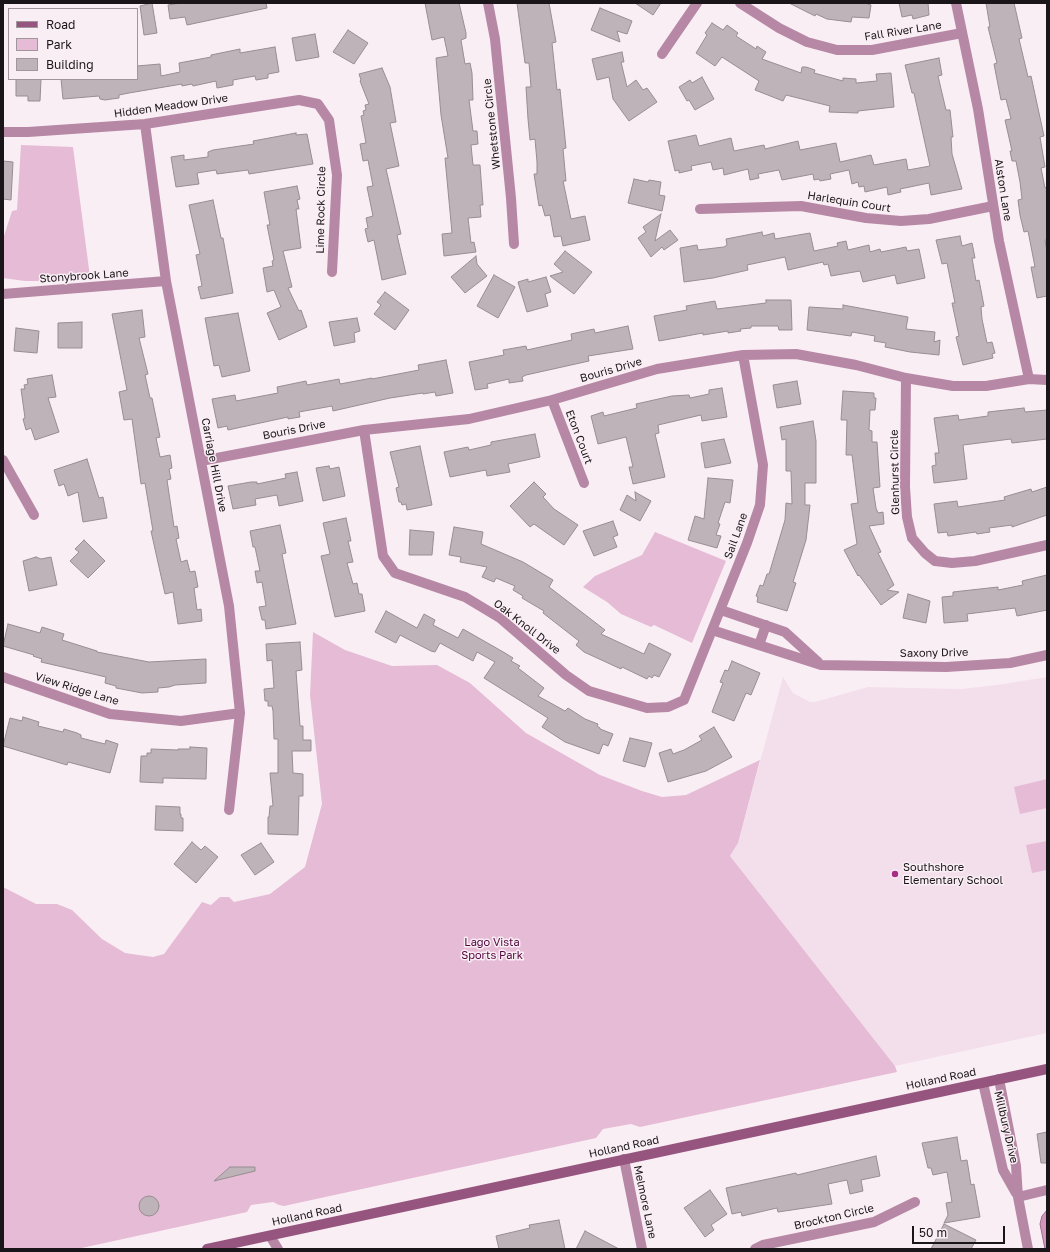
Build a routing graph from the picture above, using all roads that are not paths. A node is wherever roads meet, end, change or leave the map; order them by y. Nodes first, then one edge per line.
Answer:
1 (488, 3) edge
2 (697, 3) edge
3 (740, 3) edge
4 (956, 3) edge
5 (962, 33) junction
6 (662, 54) dead end
7 (318, 104) joint
8 (145, 124) junction
9 (3, 132) edge
10 (993, 206) junction
11 (700, 209) dead end
12 (514, 244) dead end
13 (332, 272) dead end
14 (166, 281) junction
15 (3, 294) edge
16 (743, 355) junction
17 (1047, 373) edge
18 (906, 378) junction
19 (1029, 379) junction
20 (1047, 380) edge
21 (552, 400) junction
22 (364, 430) junction
23 (3, 460) edge
24 (201, 461) junction
25 (584, 483) dead end
26 (34, 515) dead end
27 (1047, 545) edge
28 (720, 610) junction
29 (766, 625) junction
30 (712, 630) junction
31 (759, 645) junction
32 (1047, 655) edge
33 (821, 665) junction
34 (3, 677) edge
35 (668, 707) joint
36 (240, 713) junction
37 (229, 810) dead end
38 (1047, 1069) edge
39 (999, 1079) junction
40 (984, 1083) junction
41 (624, 1159) junction
42 (1047, 1190) edge
43 (1018, 1197) junction
44 (915, 1202) dead end
45 (270, 1236) junction
46 (207, 1249) edge
47 (267, 1249) edge
48 (278, 1249) edge
49 (642, 1249) edge
50 (755, 1249) edge
51 (1028, 1249) edge

1 - 12 street, Whetstone Circle
2 - 6 street
3 - 5 street, Fall River Lane
4 - 5 street, Alston Lane
5 - 10 street, Alston Lane
7 - 8 street, Hidden Meadow Drive
7 - 13 street, Lime Rock Circle
8 - 9 street, Hidden Meadow Drive
8 - 14 street, Carriage Hill Drive
10 - 11 street, Harlequin Court
10 - 19 street, Alston Lane
14 - 15 street, Stonybrook Lane
14 - 24 street, Carriage Hill Drive
16 - 18 street, Bouris Drive
16 - 21 street, Bouris Drive
16 - 28 street, Sail Lane
17 - 19 street, Bouris Drive
18 - 19 street, Bouris Drive
18 - 27 street, Glenhurst Circle
19 - 20 street, Bouris Drive
21 - 22 street, Bouris Drive
21 - 25 street, Eton Court
22 - 24 street, Bouris Drive
22 - 35 street, Oak Knoll Drive
23 - 26 street
24 - 36 street, Carriage Hill Drive
28 - 29 street
28 - 30 street, Sail Lane
29 - 31 street
29 - 33 street
30 - 31 street, Saxony Drive
30 - 35 street, Sail Lane
31 - 33 street, Saxony Drive
32 - 33 street, Saxony Drive
34 - 36 street, View Ridge Lane
36 - 37 street, Carriage Hill Drive
38 - 39 main road, Holland Road
39 - 40 main road, Holland Road
39 - 43 street, Millbury Drive
40 - 41 main road, Holland Road
40 - 43 street, Millbury Drive
41 - 45 main road, Holland Road
41 - 49 street, Melmore Lane
42 - 43 street
43 - 51 street, Millbury Drive
44 - 50 street, Brockton Circle
45 - 46 main road, Holland Road
45 - 47 street
45 - 48 street

